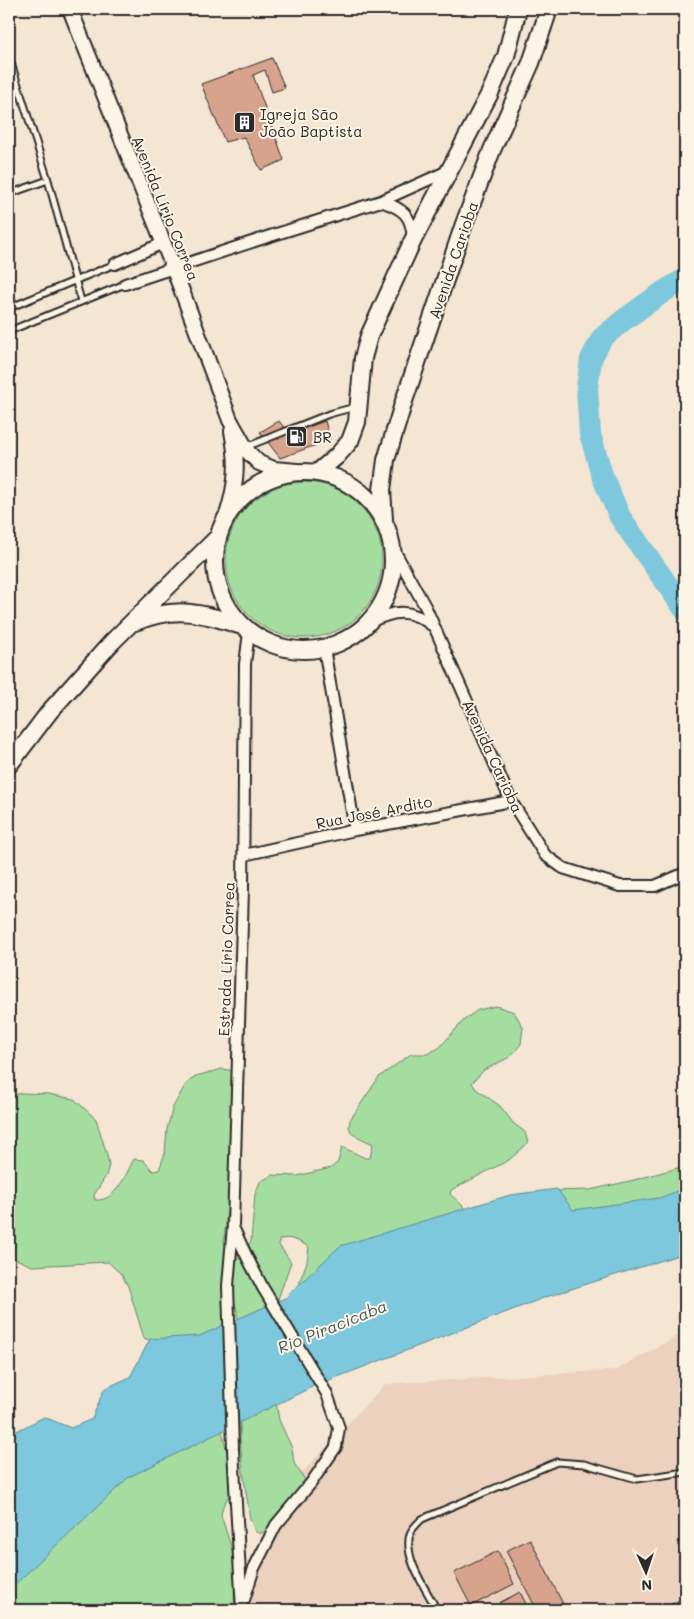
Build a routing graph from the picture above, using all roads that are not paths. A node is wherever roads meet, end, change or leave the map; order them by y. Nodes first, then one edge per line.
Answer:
1 (70, 9) edge
2 (518, 9) edge
3 (549, 9) edge
4 (9, 61) edge
5 (448, 171) junction
6 (48, 180) junction
7 (9, 194) edge
8 (381, 201) junction
9 (413, 240) junction
10 (163, 243) junction
11 (115, 264) joint
12 (173, 267) junction
13 (76, 281) junction
14 (125, 284) joint
15 (81, 301) junction
16 (9, 308) edge
17 (9, 331) edge
18 (358, 406) junction
19 (230, 420) junction
20 (246, 448) junction
21 (297, 471) junction
22 (318, 472) junction
23 (228, 512) junction
24 (384, 519) junction
25 (217, 538) junction
26 (393, 548) junction
27 (370, 622) junction
28 (131, 624) junction
29 (434, 627) junction
30 (246, 629) junction
31 (324, 648) junction
32 (9, 764) edge
33 (511, 801) junction
34 (355, 830) junction
35 (244, 854) junction
36 (685, 873) edge
37 (233, 1226) junction
38 (685, 1472) edge
39 (685, 1602) edge
40 (242, 1608) edge
41 (438, 1610) edge
42 (668, 1610) edge

1 - 10 main road, Avenida Lírio Correa
2 - 5 main road
3 - 24 main road, Avenida Carioba
4 - 6 lane
5 - 8 street
5 - 9 main road
6 - 7 lane
6 - 13 lane
8 - 9 street
8 - 12 street
9 - 18 main road
10 - 11 street
10 - 12 main road, Avenida Lírio Correa
11 - 13 lane
12 - 14 street
12 - 19 main road, Avenida Lírio Correa
13 - 15 lane
13 - 16 lane
14 - 15 lane
15 - 17 lane
18 - 20 lane
18 - 22 main road
19 - 20 main road, Avenida Lírio Correa
19 - 23 main road, Avenida Lírio Correa
20 - 21 main road, Avenida Lírio Correa
21 - 22 main road
21 - 23 main road
22 - 24 main road
23 - 25 main road
24 - 26 main road
25 - 28 main road
25 - 30 main road
26 - 27 main road
26 - 29 street, Avenida Carioba
27 - 29 street
27 - 31 main road
28 - 30 main road
28 - 32 main road
29 - 33 street, Avenida Carioba
30 - 31 main road
30 - 35 street, Estrada Lírio Correa
31 - 34 street
33 - 34 street, Rua José Ardito
33 - 36 street, Avenida Carioba
34 - 35 street, Rua José Ardito
35 - 37 street, Estrada Lírio Correa
37 - 40 street, Estrada Lírio Correa
37 - 40 street
38 - 41 lane
39 - 42 lane

